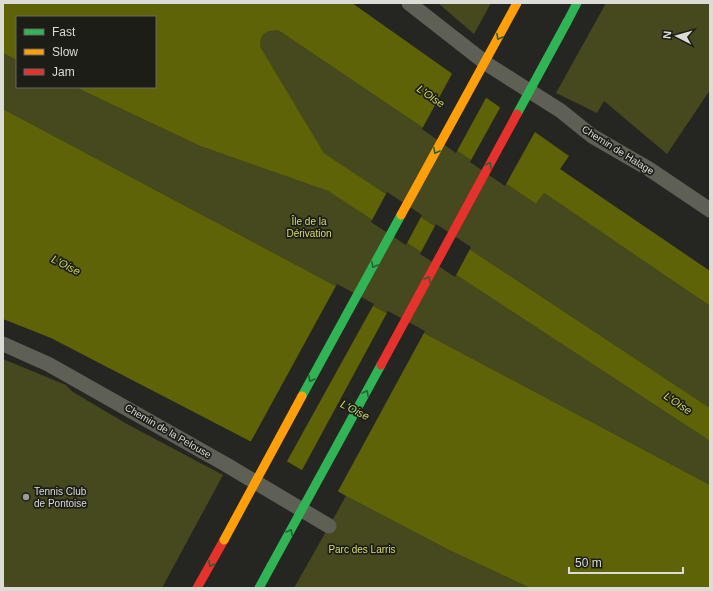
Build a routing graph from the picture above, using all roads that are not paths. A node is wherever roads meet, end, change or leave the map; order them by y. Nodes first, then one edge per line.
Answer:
1 (409, 3) edge
2 (517, 3) edge
3 (577, 3) edge
4 (710, 210) edge
5 (3, 344) edge
6 (329, 526) dead end
7 (197, 588) edge
8 (259, 588) edge

1 - 4 street, Chemin de Halage
2 -> 7 highway, bridge
8 -> 3 highway, bridge
5 - 6 street, Chemin de la Pelouse

